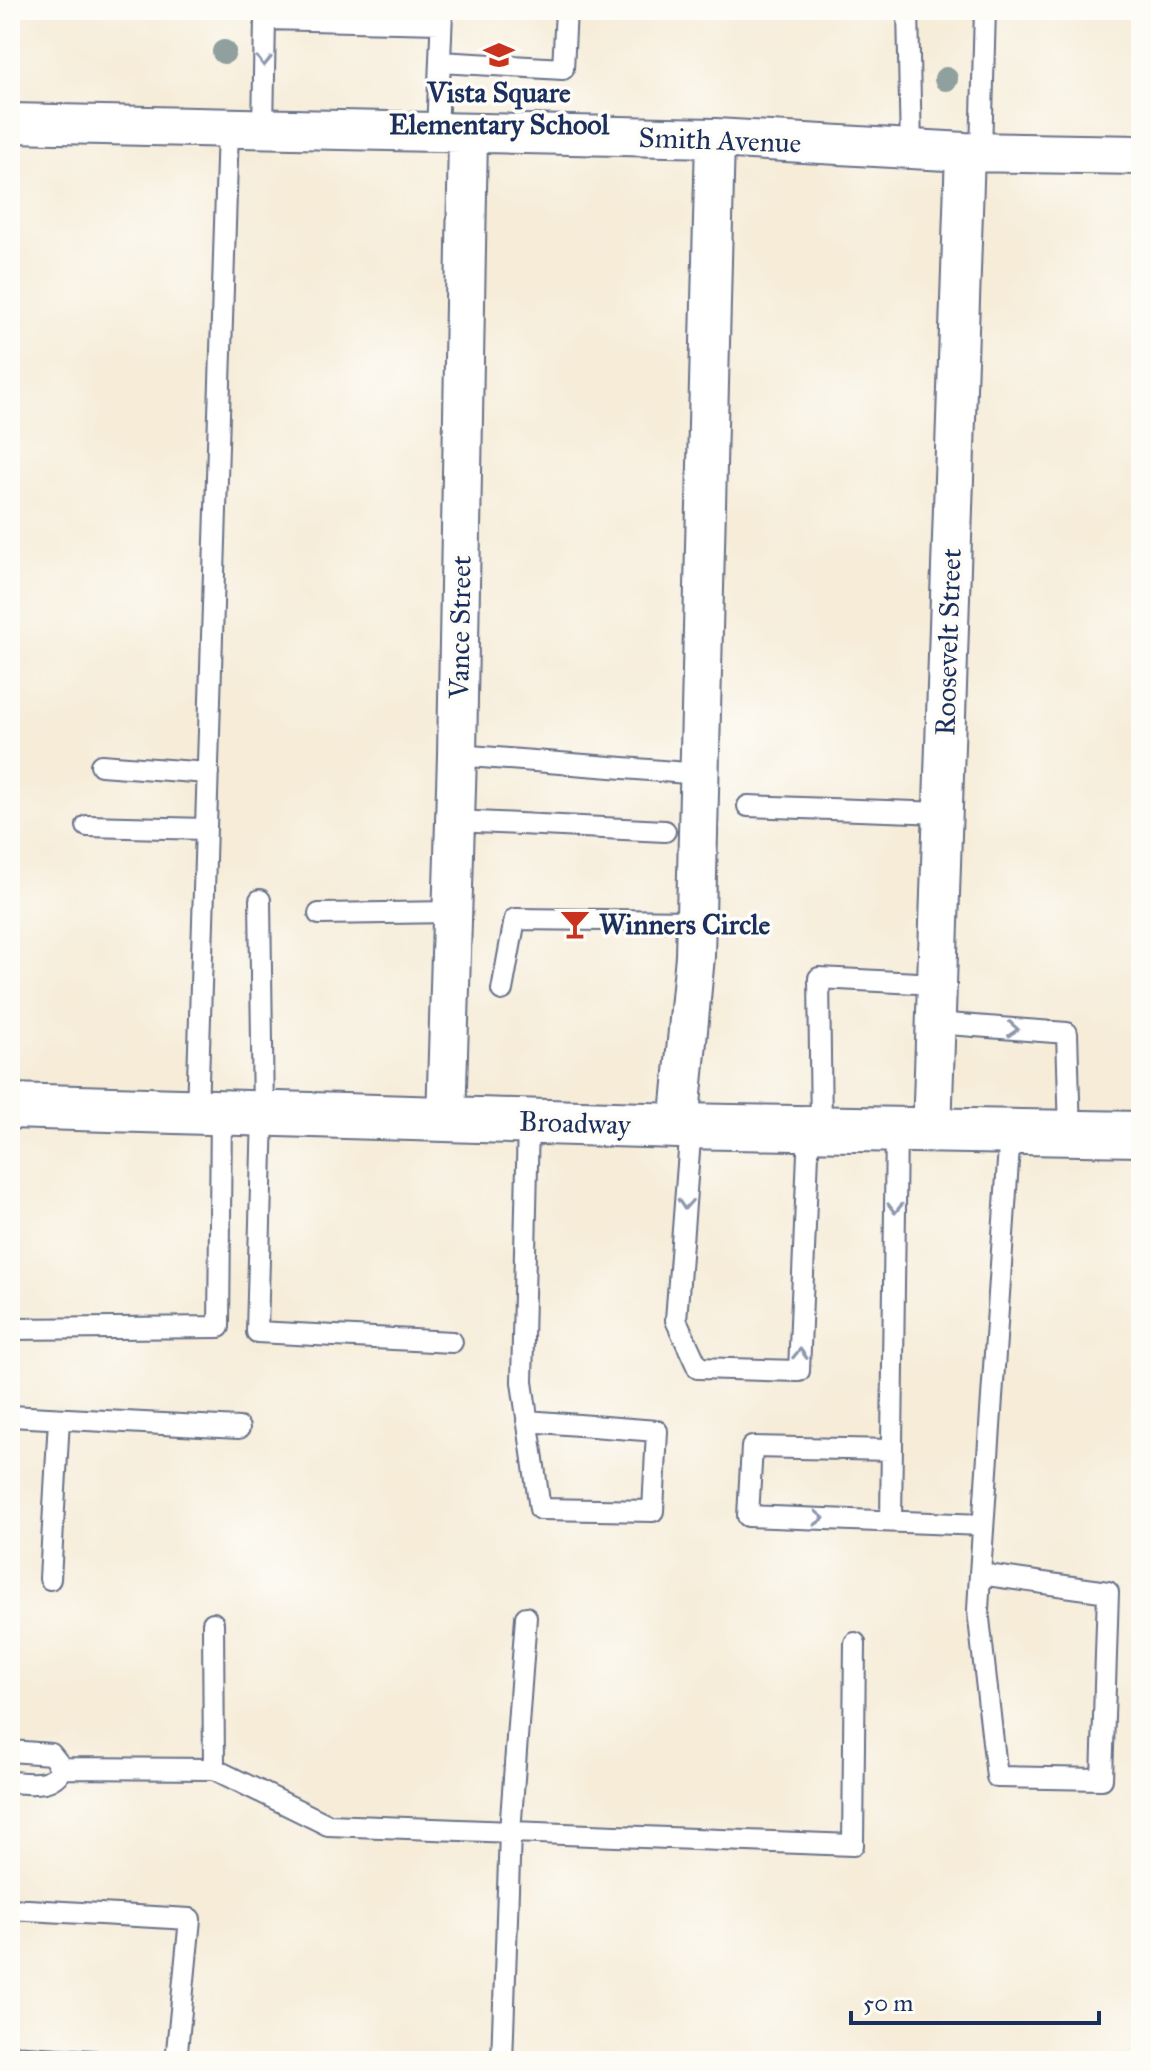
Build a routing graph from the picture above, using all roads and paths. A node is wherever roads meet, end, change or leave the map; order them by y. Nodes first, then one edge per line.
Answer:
1 (566, 10) edge
2 (908, 10) edge
3 (985, 10) edge
4 (442, 16) edge
5 (440, 62) junction
6 (10, 123) edge
7 (245, 129) junction
8 (453, 133) junction
9 (715, 138) junction
10 (911, 149) junction
11 (973, 152) junction
12 (1141, 155) edge
13 (457, 755) junction
14 (101, 765) dead end
15 (208, 773) junction
16 (700, 774) junction
17 (748, 806) dead end
18 (943, 813) junction
19 (455, 821) junction
20 (87, 826) dead end
21 (206, 829) junction
22 (665, 831) dead end
23 (260, 900) dead end
24 (452, 912) junction
25 (319, 914) dead end
26 (696, 921) junction
27 (937, 984) junction
28 (502, 990) dead end
29 (935, 1023) junction
30 (10, 1106) edge
31 (227, 1113) junction
32 (446, 1120) junction
33 (528, 1122) junction
34 (685, 1126) junction
35 (815, 1129) junction
36 (914, 1131) junction
37 (1010, 1132) junction
38 (1070, 1133) junction
39 (1141, 1134) edge
40 (10, 1329) edge
41 (452, 1342) dead end
42 (10, 1416) edge
43 (59, 1419) junction
44 (527, 1421) junction
45 (239, 1428) dead end
46 (891, 1450) junction
47 (891, 1521) junction
48 (983, 1525) junction
49 (980, 1574) junction
50 (50, 1579) dead end
51 (526, 1617) dead end
52 (213, 1623) dead end
53 (855, 1643) dead end
54 (10, 1751) edge
55 (62, 1768) junction
56 (214, 1769) junction
57 (10, 1782) edge
58 (510, 1832) junction
59 (10, 1909) edge
60 (10, 2056) edge
61 (93, 2061) edge
62 (176, 2061) edge
63 (502, 2061) edge

1 - 5 lane
2 - 10 lane
3 - 11 lane
4 - 5 lane
4 -> 7 lane
5 - 8 lane
6 - 7 street, Smith Avenue
7 - 8 street, Smith Avenue
7 - 15 lane
8 - 9 street, Smith Avenue
8 - 13 street, Vance Street
9 - 10 street, Smith Avenue
9 - 16 street
10 - 11 street, Smith Avenue
11 - 12 street, Smith Avenue
11 - 18 street, Roosevelt Street
13 - 16 lane
13 - 19 street, Vance Street
14 - 15 lane
15 - 21 lane
16 - 26 street
17 - 18 lane
18 - 27 street, Roosevelt Street
19 - 22 lane
19 - 24 street, Vance Street
20 - 21 lane
21 - 31 lane
23 - 31 lane
24 - 25 lane
24 - 32 street, Vance Street
26 - 28 lane
26 - 34 street
27 - 29 street, Roosevelt Street
27 - 35 lane
29 - 36 street, Roosevelt Street
29 -> 38 lane
30 - 31 main road, Broadway
31 - 32 main road, Broadway
31 - 40 lane
31 - 41 lane
32 - 33 main road, Broadway
33 - 34 main road, Broadway
33 - 44 lane
34 - 35 main road, Broadway
34 -> 35 lane
35 - 36 main road, Broadway
36 - 37 main road, Broadway
36 -> 46 lane
37 - 38 main road, Broadway
37 - 48 lane
38 - 39 main road, Broadway
42 - 43 lane
43 - 45 lane
43 - 50 lane
44 - 44 lane
46 - 47 lane
46 -> 47 lane
47 - 48 lane
48 - 49 lane
49 - 49 lane
51 - 58 lane
52 - 56 lane
53 - 58 lane
54 - 55 lane
55 - 56 lane
55 - 57 lane
56 - 58 lane
58 - 63 lane
59 - 62 lane
60 - 61 lane

